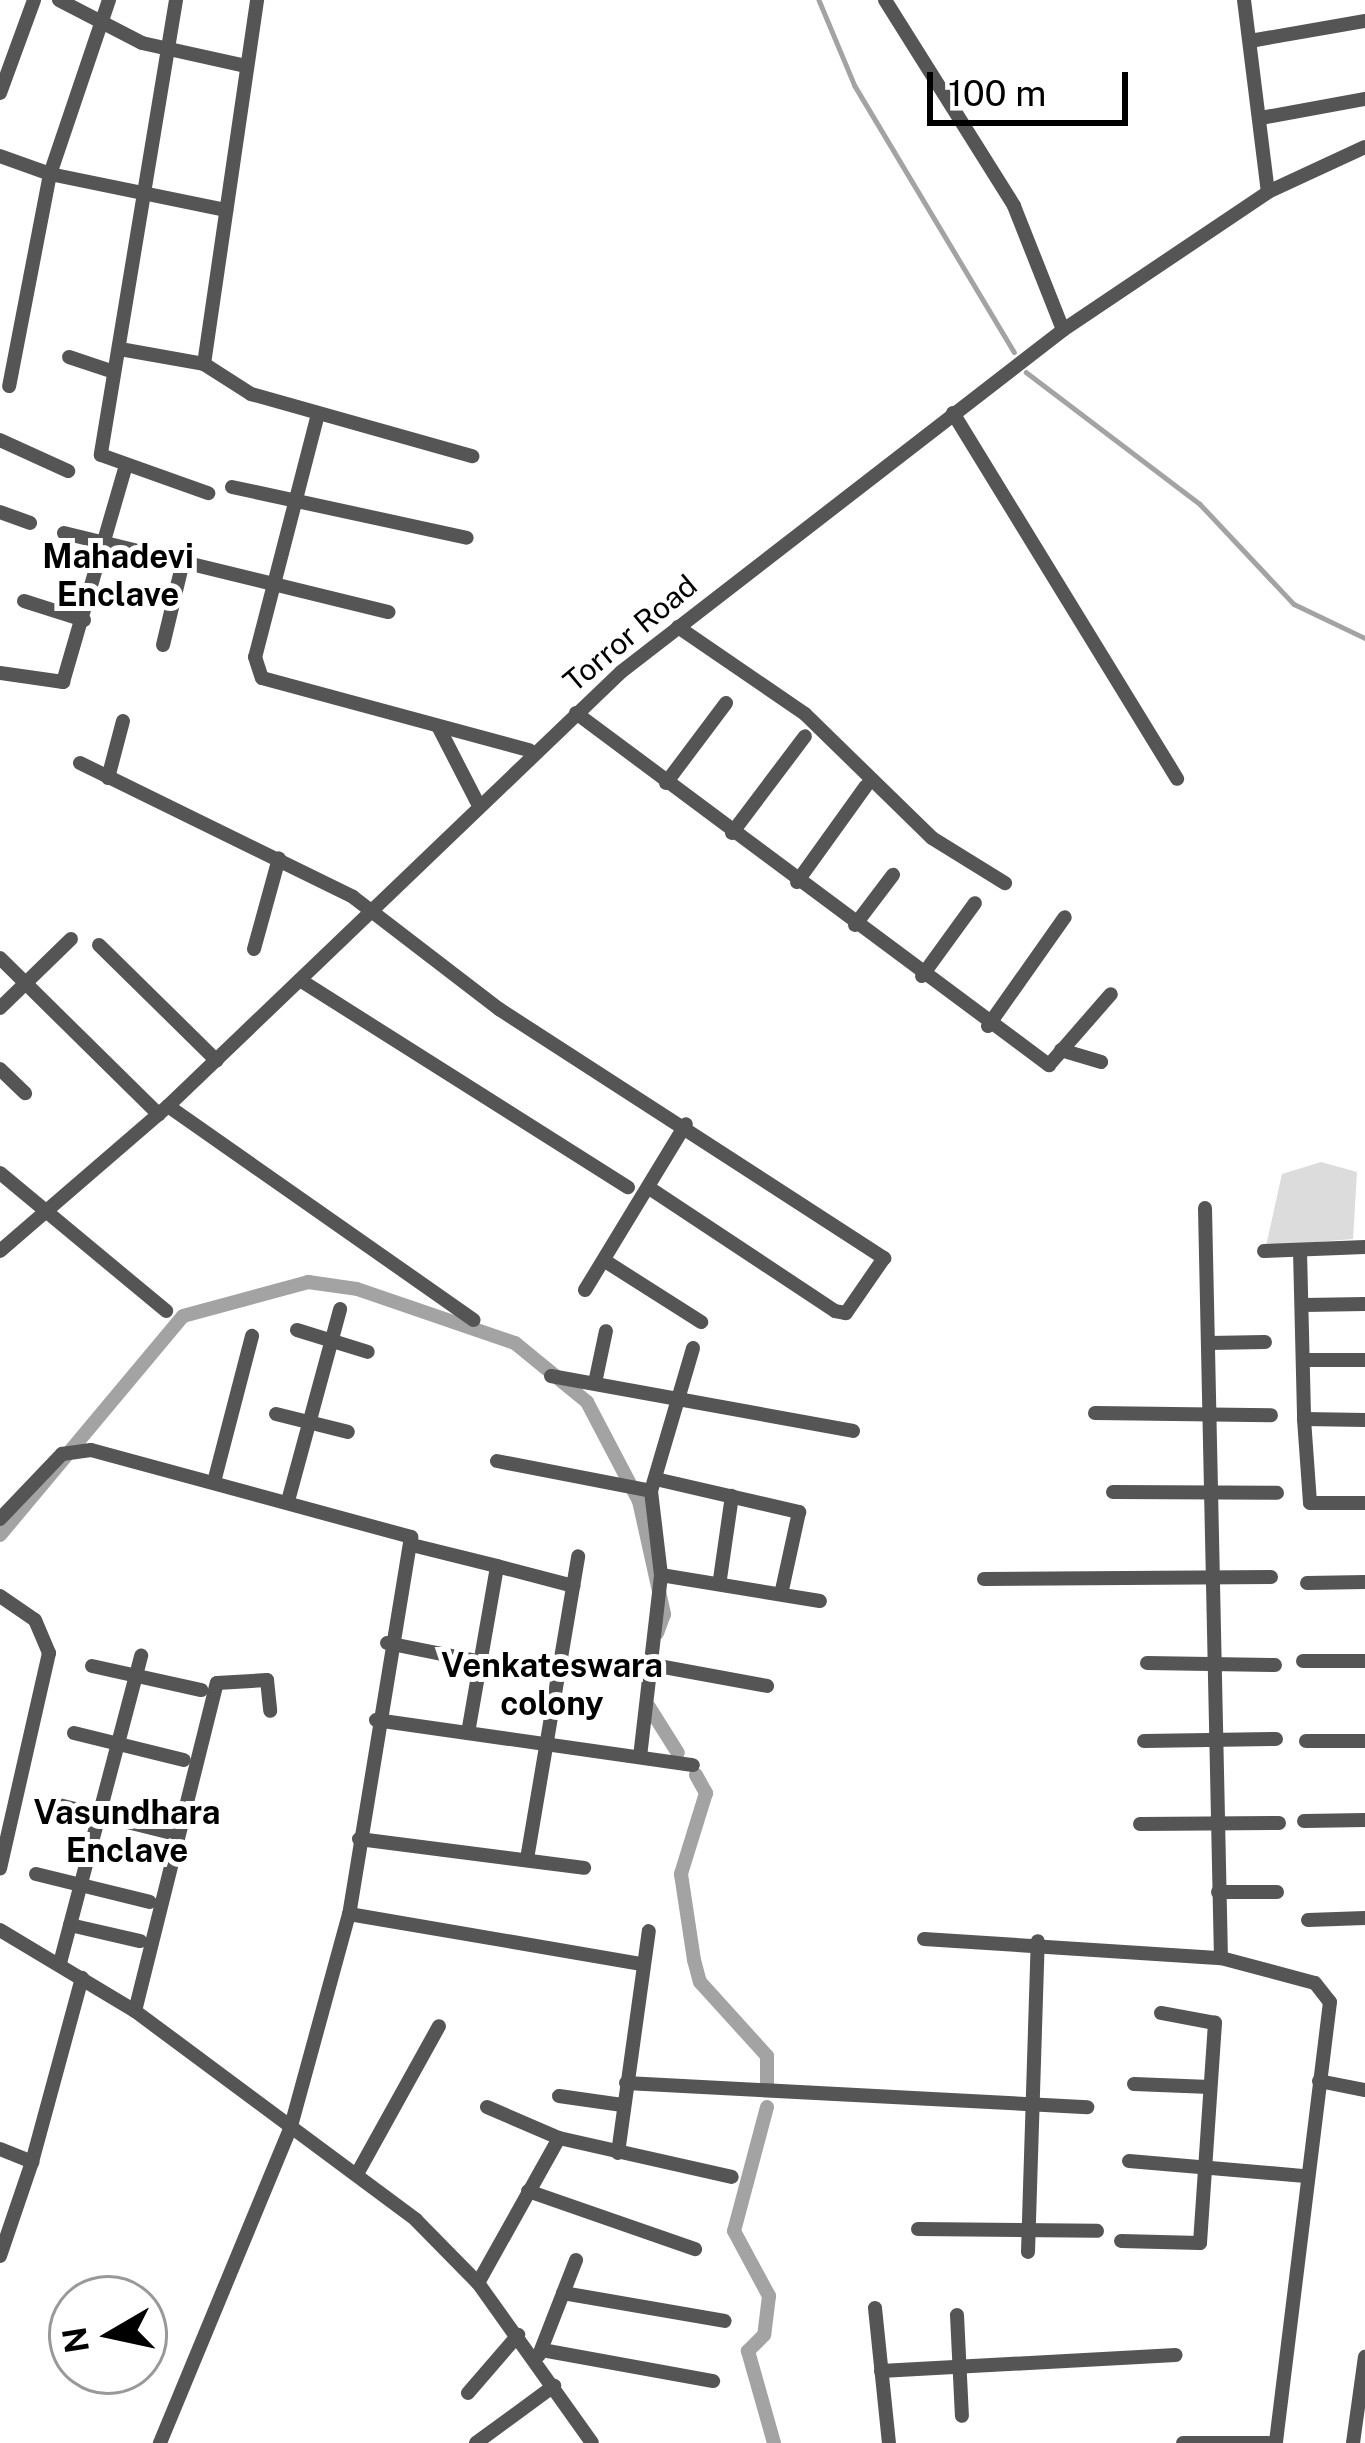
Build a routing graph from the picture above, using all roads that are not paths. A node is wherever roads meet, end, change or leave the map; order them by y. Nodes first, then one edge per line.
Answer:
1 (34, 0) edge
2 (59, 0) edge
3 (109, 0) edge
4 (176, 0) edge
5 (257, 0) edge
6 (885, 0) edge
7 (1244, 0) edge
8 (99, 21) junction
9 (1365, 21) edge
10 (1250, 41) junction
11 (169, 52) junction
12 (3, 59) edge
13 (246, 66) junction
14 (0, 93) edge
15 (1365, 98) edge
16 (1261, 118) junction
17 (1365, 147) edge
18 (0, 156) edge
19 (50, 174) junction
20 (1268, 192) junction
21 (149, 195) junction
22 (226, 211) junction
23 (1063, 329) junction
24 (0, 337) edge
25 (16, 343) junction
26 (120, 349) junction
27 (69, 357) dead end
28 (204, 364) junction
29 (114, 372) junction
30 (9, 386) dead end
31 (952, 413) junction
32 (318, 414) junction
33 (0, 440) edge
34 (472, 457) dead end
35 (125, 468) junction
36 (68, 471) dead end
37 (232, 487) dead end
38 (208, 493) dead end
39 (292, 501) junction
40 (0, 512) edge
41 (30, 524) dead end
42 (64, 533) dead end
43 (467, 538) dead end
44 (106, 544) junction
45 (183, 562) junction
46 (274, 584) junction
47 (24, 601) dead end
48 (389, 612) dead end
49 (84, 620) junction
50 (678, 627) junction
51 (163, 644) dead end
52 (0, 673) edge
53 (726, 703) dead end
54 (576, 713) junction
55 (123, 721) dead end
56 (439, 728) junction
57 (805, 736) dead end
58 (529, 749) junction
59 (80, 764) dead end
60 (108, 778) junction
61 (1177, 779) dead end
62 (666, 782) junction
63 (866, 786) dead end
64 (477, 802) junction
65 (731, 832) junction
66 (279, 858) junction
67 (893, 875) dead end
68 (797, 882) junction
69 (1005, 883) dead end
70 (976, 903) dead end
71 (367, 912) junction
72 (1065, 917) dead end
73 (855, 926) junction
74 (71, 939) dead end
75 (99, 945) dead end
76 (254, 949) dead end
77 (0, 958) edge
78 (922, 976) junction
79 (300, 980) junction
80 (26, 982) junction
81 (1111, 994) dead end
82 (0, 1008) edge
83 (988, 1026) junction
84 (1061, 1050) junction
85 (217, 1061) junction
86 (1101, 1063) dead end
87 (0, 1069) edge
88 (25, 1093) dead end
89 (164, 1111) junction
90 (686, 1124) junction
91 (0, 1174) edge
92 (628, 1187) dead end
93 (649, 1189) junction
94 (1205, 1208) dead end
95 (43, 1218) junction
96 (1365, 1247) edge
97 (0, 1251) edge
98 (1264, 1251) dead end
99 (1300, 1252) junction
100 (604, 1261) junction
101 (585, 1290) dead end
102 (1365, 1304) edge
103 (1304, 1305) junction
104 (340, 1309) dead end
105 (166, 1311) dead end
106 (474, 1320) dead end
107 (701, 1322) dead end
108 (297, 1330) dead end
109 (606, 1331) dead end
110 (252, 1336) dead end
111 (331, 1341) junction
112 (1265, 1342) dead end
113 (1209, 1343) junction
114 (694, 1348) dead end
115 (368, 1352) dead end
116 (1304, 1360) junction
117 (1365, 1360) edge
118 (551, 1376) dead end
119 (595, 1383) junction
120 (687, 1399) junction
121 (1095, 1413) dead end
122 (277, 1414) dead end
123 (1209, 1414) junction
124 (1271, 1414) dead end
125 (1304, 1419) junction
126 (1365, 1420) edge
127 (310, 1421) junction
128 (853, 1431) dead end
129 (348, 1432) dead end
130 (497, 1461) dead end
131 (214, 1481) junction
132 (656, 1485) junction
133 (1113, 1492) dead end
134 (1211, 1492) junction
135 (1276, 1492) dead end
136 (732, 1496) junction
137 (288, 1501) junction
138 (1365, 1503) edge
139 (0, 1519) edge
140 (412, 1545) junction
141 (578, 1556) dead end
142 (497, 1566) junction
143 (661, 1575) junction
144 (1212, 1577) junction
145 (1271, 1577) dead end
146 (720, 1579) junction
147 (984, 1579) dead end
148 (1307, 1582) dead end
149 (1365, 1582) edge
150 (572, 1586) junction
151 (782, 1590) junction
152 (0, 1596) edge
153 (820, 1601) dead end
154 (388, 1643) junction
155 (141, 1656) dead end
156 (1303, 1660) dead end
157 (1365, 1661) edge
158 (481, 1662) junction
159 (1147, 1663) dead end
160 (1213, 1663) junction
161 (653, 1665) junction
162 (1275, 1665) dead end
163 (92, 1666) dead end
164 (136, 1676) junction
165 (767, 1686) dead end
166 (201, 1690) dead end
167 (270, 1711) dead end
168 (376, 1720) junction
169 (74, 1732) dead end
170 (468, 1733) junction
171 (1276, 1739) dead end
172 (1144, 1741) dead end
173 (1306, 1741) dead end
174 (1365, 1741) edge
175 (1215, 1742) junction
176 (118, 1744) junction
177 (545, 1744) junction
178 (640, 1757) junction
179 (184, 1760) dead end
180 (693, 1765) dead end
181 (55, 1804) dead end
182 (99, 1814) junction
183 (1365, 1820) edge
184 (1304, 1821) dead end
185 (1217, 1823) junction
186 (1280, 1823) dead end
187 (1140, 1824) dead end
188 (168, 1832) dead end
189 (359, 1839) junction
190 (527, 1859) junction
191 (0, 1868) edge
192 (584, 1868) dead end
193 (36, 1874) dead end
194 (80, 1885) junction
195 (1218, 1892) junction
196 (1277, 1892) dead end
197 (150, 1902) dead end
198 (349, 1914) junction
199 (1365, 1918) edge
200 (1308, 1919) dead end
201 (70, 1925) junction
202 (0, 1930) edge
203 (650, 1931) dead end
204 (924, 1940) dead end
205 (1038, 1941) junction
206 (140, 1942) dead end
207 (1221, 1958) junction
208 (60, 1963) junction
209 (642, 1964) junction
210 (82, 1978) junction
211 (135, 2011) junction
212 (1161, 2013) dead end
213 (439, 2026) dead end
214 (1319, 2081) junction
215 (626, 2083) junction
216 (1134, 2084) dead end
217 (1210, 2087) junction
218 (1365, 2090) edge
219 (559, 2096) dead end
220 (622, 2105) junction
221 (1031, 2105) junction
222 (487, 2107) dead end
223 (1087, 2107) dead end
224 (290, 2129) junction
225 (559, 2138) junction
226 (0, 2150) edge
227 (618, 2152) junction
228 (1129, 2161) dead end
229 (32, 2162) junction
230 (1205, 2167) junction
231 (357, 2174) junction
232 (1305, 2176) junction
233 (733, 2177) dead end
234 (529, 2191) junction
235 (918, 2229) dead end
236 (1028, 2231) junction
237 (1097, 2231) dead end
238 (1121, 2241) dead end
239 (694, 2249) dead end
240 (1028, 2252) dead end
241 (0, 2256) edge
242 (576, 2260) dead end
243 (478, 2283) junction
244 (563, 2293) junction
245 (874, 2308) dead end
246 (957, 2315) dead end
247 (725, 2321) dead end
248 (518, 2335) junction
249 (539, 2355) junction
250 (1176, 2355) dead end
251 (1365, 2357) edge
252 (961, 2366) junction
253 (881, 2371) junction
254 (713, 2381) dead end
255 (554, 2386) junction
256 (468, 2393) dead end
257 (962, 2416) dead end
258 (483, 2441) edge
259 (160, 2443) edge
260 (592, 2443) edge
261 (889, 2443) edge
262 (1183, 2443) edge
263 (1272, 2443) edge
264 (1353, 2443) edge

1 - 12 street
2 - 8 street
3 - 8 street
4 - 11 street
5 - 13 street
6 - 23 street
7 - 10 street
8 - 11 street
8 - 19 street
9 - 10 street
10 - 16 street
11 - 13 street
11 - 21 street
12 - 14 street
13 - 22 street
15 - 16 street
16 - 20 street
17 - 20 street, Torror Road
18 - 19 street
19 - 21 street
19 - 25 street
20 - 23 street, Torror Road
21 - 22 street
21 - 26 street
22 - 28 street
23 - 31 street, Torror Road
24 - 25 street
25 - 30 street
26 - 28 street
26 - 29 street
27 - 29 street
28 - 32 street
29 - 35 street
31 - 50 street, Torror Road
31 - 61 street
32 - 34 street
32 - 39 street
33 - 36 street
35 - 38 street
35 - 44 street
37 - 39 street
39 - 43 street
39 - 46 street
40 - 41 street
42 - 44 street
44 - 45 street
44 - 49 street
45 - 46 street
45 - 51 street
46 - 48 street
46 - 56 street
47 - 49 street
49 - 52 street
50 - 54 street, Torror Road
50 - 69 street
53 - 62 street
54 - 58 street, Torror Road
54 - 62 street
55 - 60 street
56 - 58 street
56 - 64 street
57 - 65 street
58 - 64 street, Torror Road
59 - 60 street
60 - 66 street
62 - 65 street
63 - 68 street
64 - 71 street, Torror Road
65 - 68 street
66 - 71 street
66 - 76 street
67 - 73 street
68 - 73 street
70 - 78 street
71 - 79 street, Torror Road
71 - 90 street
72 - 83 street
73 - 78 street
74 - 80 street
75 - 85 street
77 - 80 street
78 - 83 street
79 - 85 street, Torror Road
79 - 92 street
80 - 82 street
80 - 89 street
81 - 84 street
83 - 84 street
84 - 86 street
85 - 89 street, Torror Road
87 - 88 street
89 - 95 street, Torror Road
89 - 106 street
90 - 93 street
90 - 93 street
91 - 95 street
93 - 100 street
94 - 113 street
95 - 97 street, Torror Road
95 - 105 street
96 - 99 street
98 - 99 street
99 - 103 street
100 - 101 street
100 - 107 street
102 - 103 street
103 - 116 street
104 - 111 street
108 - 111 street
109 - 119 street
110 - 131 street
111 - 115 street
111 - 127 street
112 - 113 street
113 - 123 street
114 - 120 street
116 - 117 street
116 - 125 street
118 - 119 street
119 - 120 street
120 - 128 street
120 - 132 street
121 - 123 street
122 - 127 street
123 - 124 street
123 - 134 street
125 - 126 street
125 - 138 street
127 - 129 street
127 - 137 street
130 - 132 street
131 - 137 street
131 - 139 street
132 - 136 street
132 - 143 street
133 - 134 street
134 - 135 street
134 - 144 street
136 - 146 street
136 - 151 street
137 - 140 street
140 - 142 street
140 - 154 street
141 - 150 street
142 - 150 street
142 - 158 street
143 - 146 street
143 - 161 street
144 - 145 street
144 - 147 street
144 - 160 street
146 - 151 street
148 - 149 street
150 - 177 street
151 - 153 street
152 - 191 street
154 - 158 street
154 - 168 street
155 - 164 street
156 - 157 street
158 - 170 street
159 - 160 street
160 - 162 street
160 - 175 street
161 - 165 street
161 - 178 street
163 - 164 street
164 - 166 street
164 - 176 street
167 - 211 street
168 - 170 street
168 - 189 street
169 - 176 street
170 - 177 street
171 - 175 street
172 - 175 street
173 - 174 street
175 - 185 street
176 - 179 street
176 - 182 street
177 - 178 street
177 - 190 street
178 - 180 street
181 - 182 street
182 - 188 street
182 - 194 street
183 - 184 street
185 - 186 street
185 - 187 street
185 - 195 street
189 - 190 street
189 - 198 street
190 - 192 street
193 - 194 street
194 - 197 street
194 - 201 street
195 - 196 street
195 - 207 street
198 - 209 street
198 - 224 street
199 - 200 street
201 - 206 street
201 - 208 street
202 - 208 street
203 - 209 street
204 - 205 street
205 - 207 street
205 - 221 street
207 - 214 street
208 - 210 street
209 - 215 street
210 - 211 street
210 - 229 street
211 - 224 street
212 - 217 street
213 - 231 street
214 - 218 street
214 - 232 street
215 - 220 street
215 - 221 street
216 - 217 street
217 - 230 street
219 - 220 street
220 - 227 street
221 - 223 street
221 - 236 street
222 - 225 street
224 - 231 street
224 - 259 street
225 - 227 street
225 - 234 street
226 - 229 street
227 - 233 street
228 - 230 street
229 - 241 street
230 - 232 street
230 - 238 street
231 - 243 street
232 - 263 street
234 - 239 street
234 - 243 street
235 - 236 street
236 - 237 street
236 - 240 street
242 - 244 street
243 - 248 street
244 - 247 street
244 - 249 street
245 - 253 street
246 - 252 street
248 - 249 street
248 - 256 street
249 - 254 street
249 - 255 street
250 - 252 street
251 - 264 street
252 - 253 street
252 - 257 street
253 - 261 street
255 - 258 street
255 - 260 street
262 - 263 street

